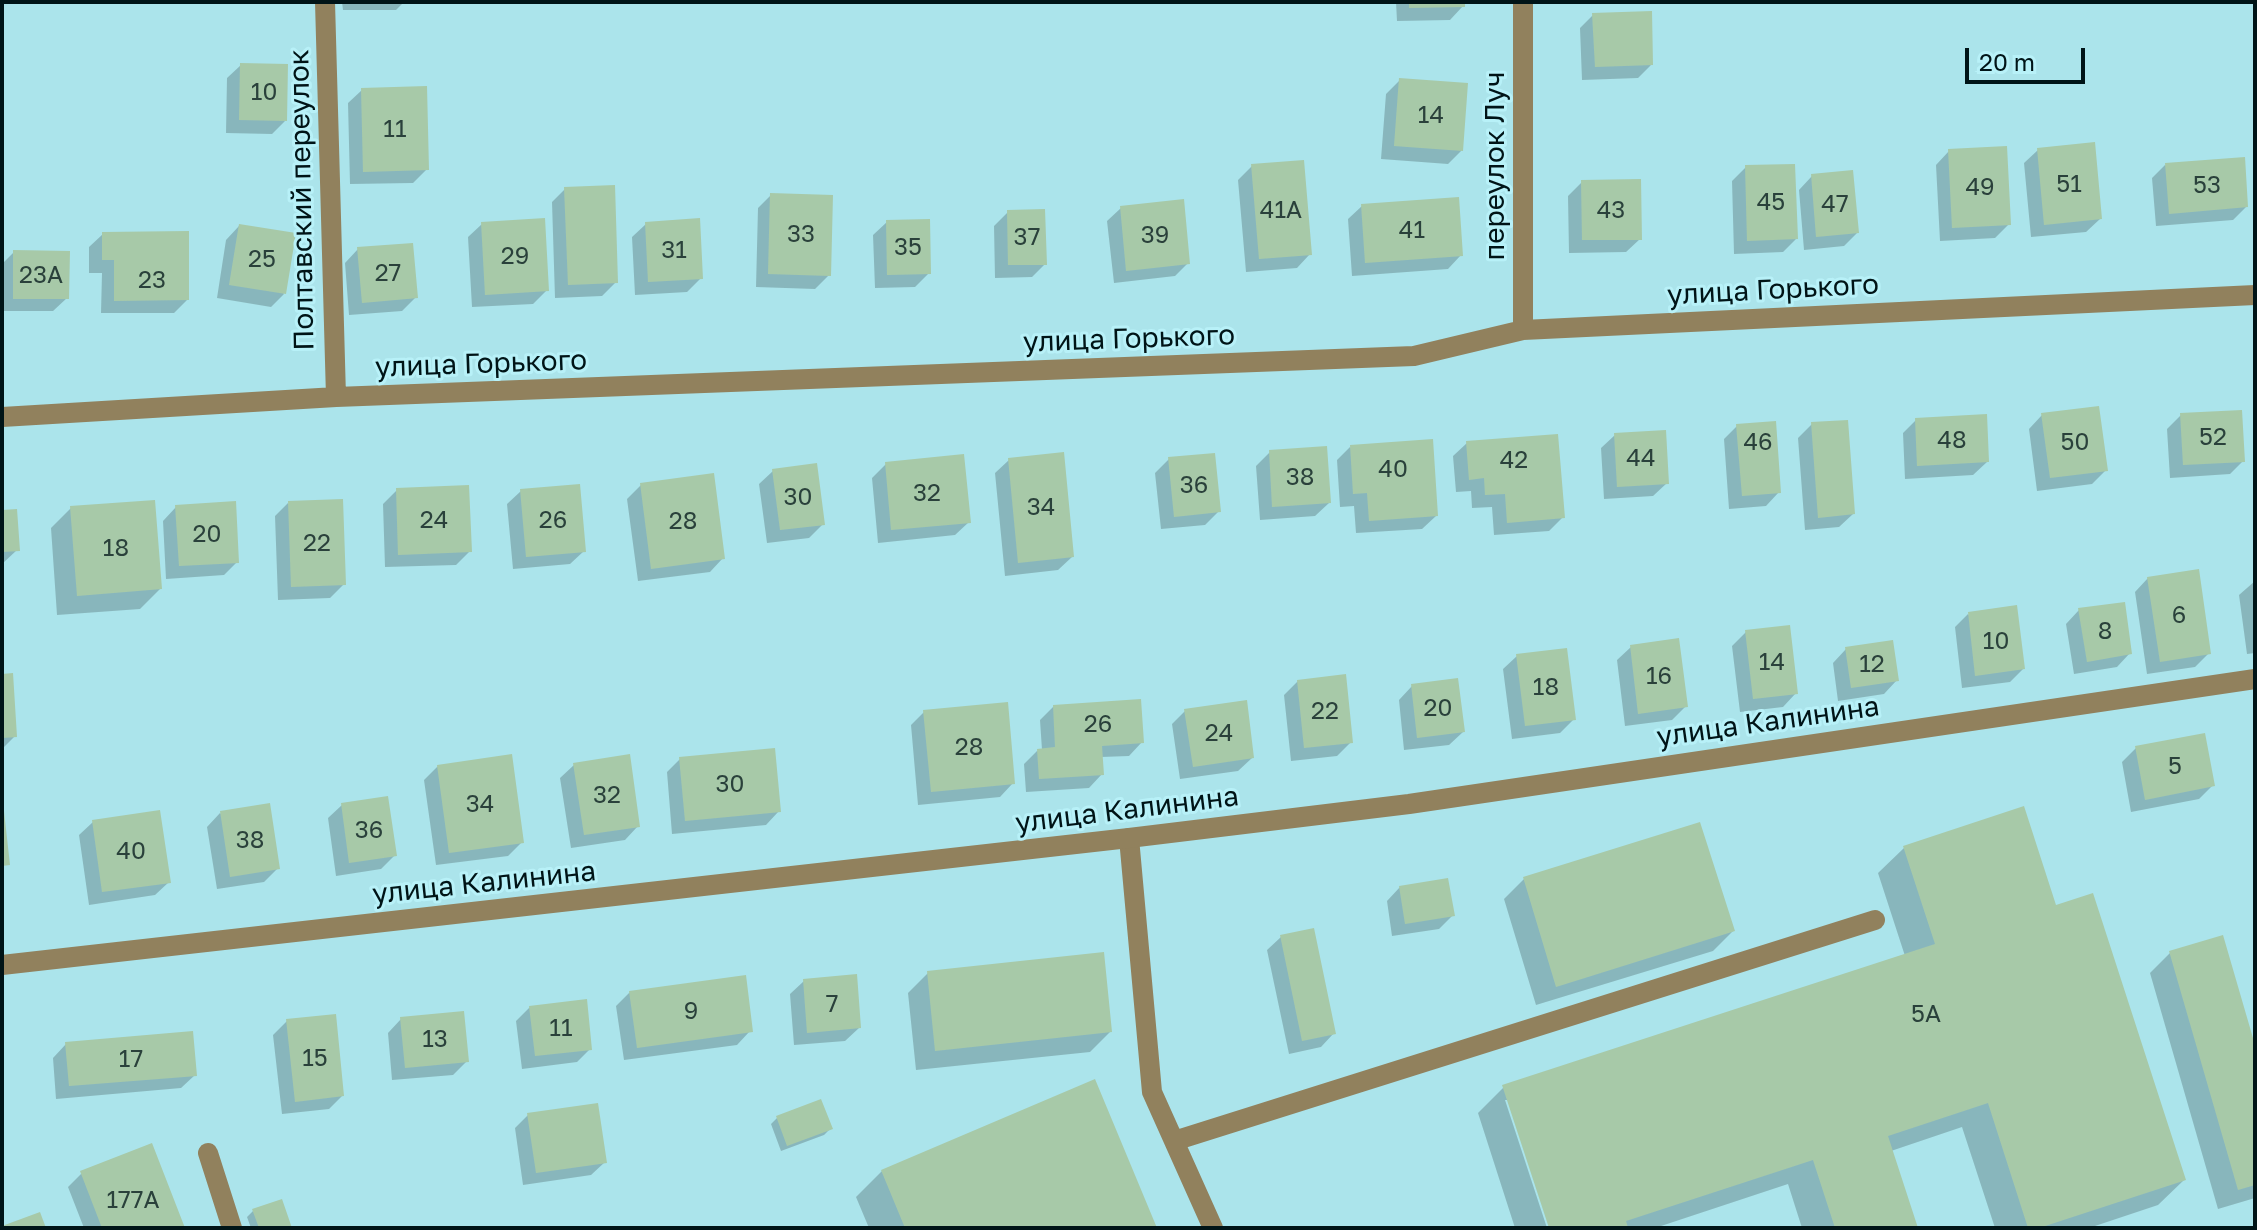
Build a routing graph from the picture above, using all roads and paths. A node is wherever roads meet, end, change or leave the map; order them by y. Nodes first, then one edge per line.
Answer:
1 (325, 2) edge
2 (1523, 2) edge
3 (2255, 295) edge
4 (1523, 330) junction
5 (336, 397) junction
6 (2, 417) edge
7 (2255, 679) edge
8 (1129, 838) junction
9 (1875, 920) dead end
10 (2, 965) edge
11 (1174, 1141) junction
12 (208, 1153) dead end
13 (232, 1228) edge
14 (1213, 1228) edge

1 - 5 street, Полтавский переулок
2 - 4 street, переулок Луч
3 - 4 street, улица Горького
4 - 5 street, улица Горького
5 - 6 street, улица Горького
7 - 8 street, улица Калинина
8 - 10 street, улица Калинина
8 - 11 street
9 - 11 street
11 - 14 street
12 - 13 street

